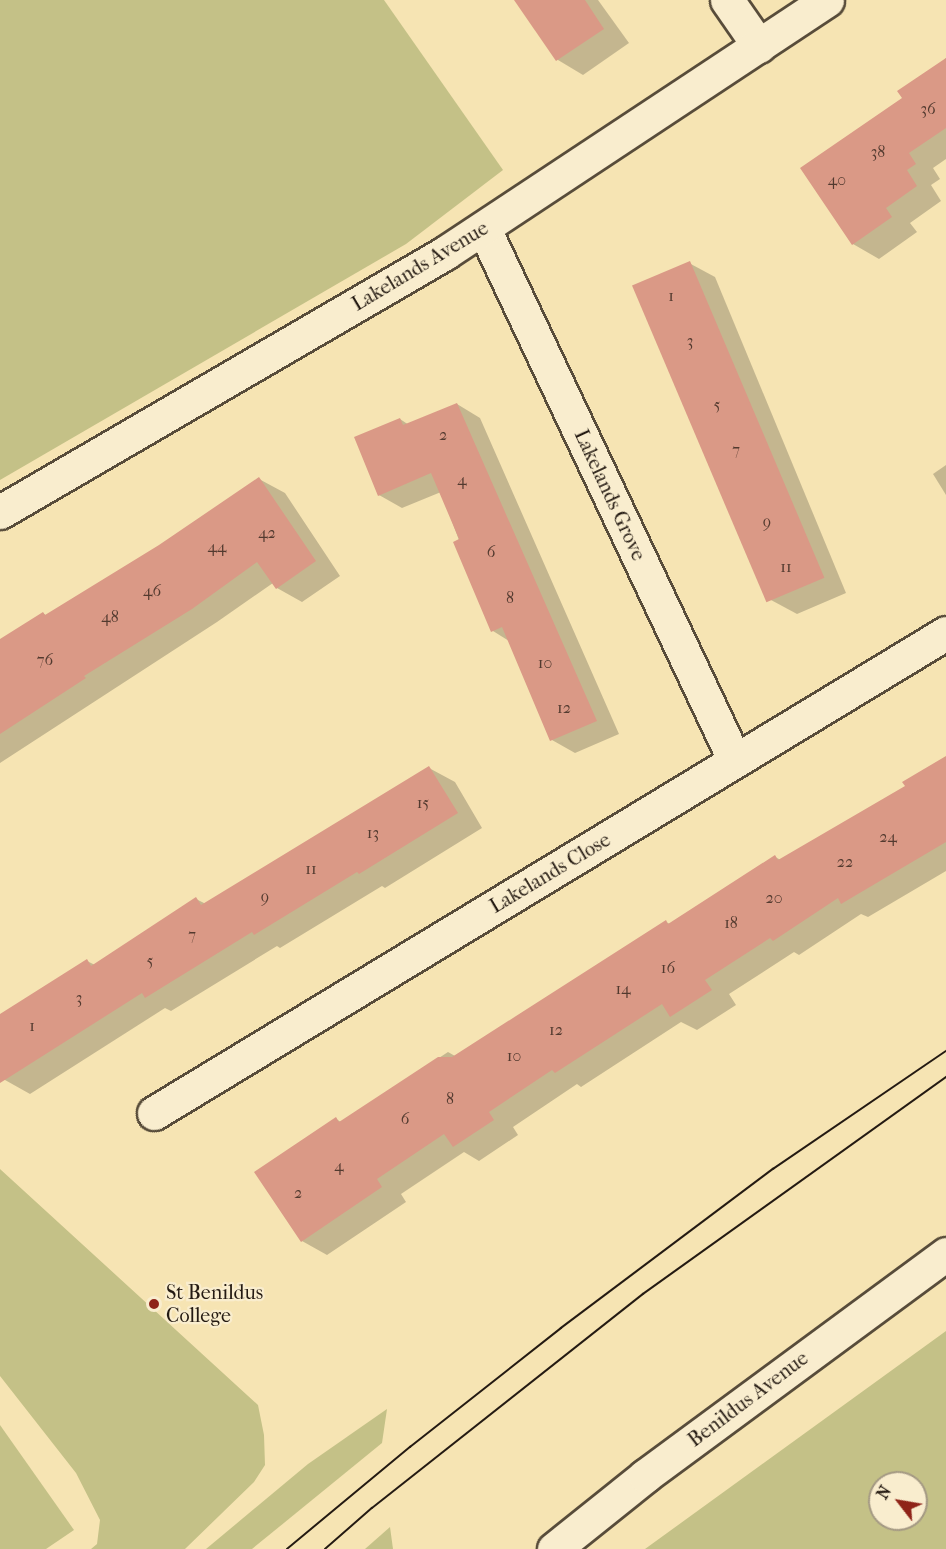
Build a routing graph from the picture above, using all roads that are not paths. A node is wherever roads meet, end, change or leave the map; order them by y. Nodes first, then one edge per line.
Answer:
1 (727, 0) edge
2 (827, 0) edge
3 (759, 46) junction
4 (484, 228) junction
5 (0, 512) edge
6 (946, 633) edge
7 (735, 761) junction
8 (154, 1113) dead end
9 (946, 1254) edge
10 (554, 1549) edge

1 - 3 street
2 - 3 street, Lakelands Avenue
3 - 4 street, Lakelands Avenue
4 - 5 street, Lakelands Avenue
4 - 7 street, Lakelands Grove
6 - 7 street, Lakelands Close
7 - 8 street, Lakelands Close
9 - 10 street, Benildus Avenue

